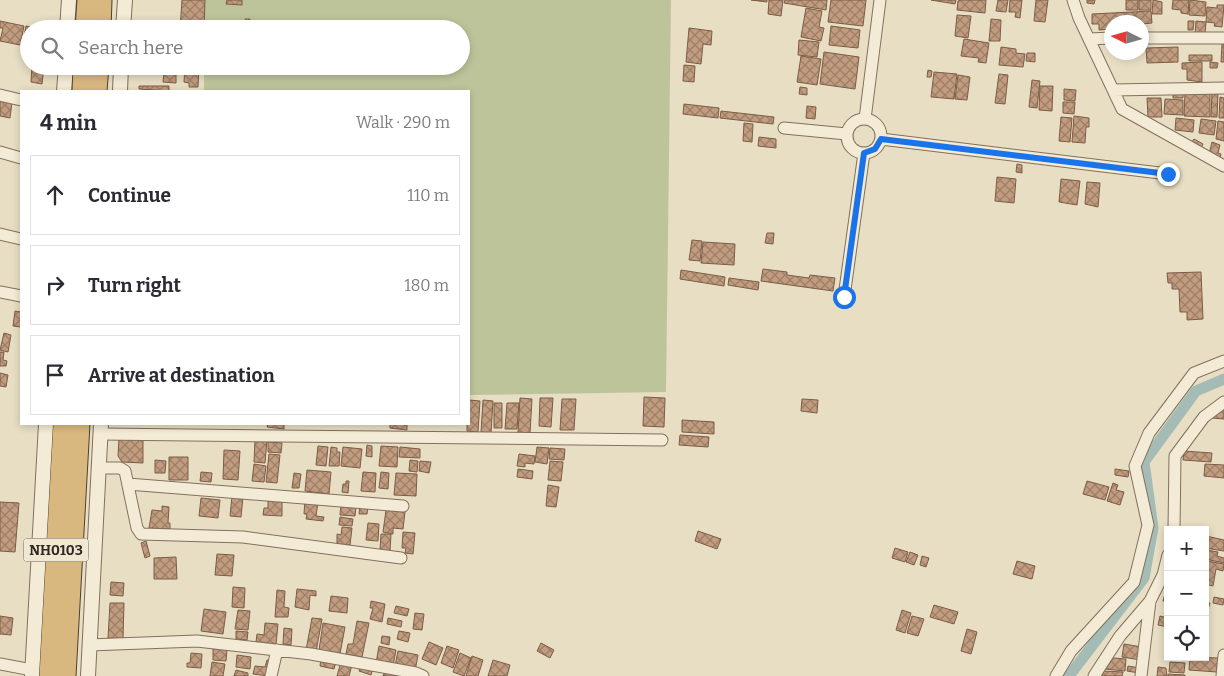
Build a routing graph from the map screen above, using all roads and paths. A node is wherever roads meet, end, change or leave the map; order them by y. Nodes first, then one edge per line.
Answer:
1 (69, 0) edge
2 (87, 0) edge
3 (102, 0) edge
4 (124, 0) edge
5 (880, 0) edge
6 (1074, 0) edge
7 (68, 20) edge
8 (86, 20) edge
9 (101, 20) edge
10 (123, 20) edge
11 (1104, 38) edge
12 (1149, 38) edge
13 (1224, 38) edge
14 (1089, 39) junction
15 (65, 75) edge
16 (83, 75) edge
17 (98, 75) edge
18 (121, 75) edge
19 (1224, 88) edge
20 (64, 90) edge
21 (82, 90) edge
22 (97, 90) edge
23 (120, 90) edge
24 (1113, 90) junction
25 (0, 95) edge
26 (20, 100) edge
27 (865, 119) junction
28 (784, 128) dead end
29 (847, 134) junction
30 (881, 139) junction
31 (0, 152) edge
32 (864, 153) junction
33 (20, 158) edge
34 (1224, 166) edge
35 (1168, 174) dead end
36 (0, 234) edge
37 (20, 239) edge
38 (0, 292) edge
39 (20, 296) edge
40 (844, 297) dead end
41 (1224, 361) edge
42 (1224, 402) edge
43 (46, 425) edge
44 (71, 429) edge
45 (101, 429) edge
46 (662, 440) dead end
47 (99, 468) junction
48 (128, 484) junction
49 (403, 506) dead end
50 (1174, 526) edge
51 (401, 558) dead end
52 (1164, 571) edge
53 (1150, 601) junction
54 (89, 645) junction
55 (277, 650) junction
56 (1224, 655) edge
57 (0, 664) edge
58 (38, 674) edge
59 (66, 676) edge
60 (88, 676) edge
61 (271, 676) edge
62 (423, 676) edge
63 (1056, 676) edge
64 (1094, 676) edge
65 (1141, 676) edge
66 (1222, 676) edge

1 - 7 street
2 - 8 highway
3 - 9 highway
4 - 10 street
5 - 27 street
6 - 14 street
11 - 14 street
12 - 13 street
14 - 24 street
15 - 20 street
16 - 21 highway
17 - 22 highway
18 - 23 street
19 - 24 street
24 - 34 street
25 - 26 street
27 - 29 street
27 - 30 street
28 - 29 street
29 - 32 street
30 - 32 street
30 - 35 street
31 - 33 street
32 - 40 street
36 - 37 street
38 - 39 street
41 - 63 street
42 - 50 street
43 - 58 street
44 - 58 highway, NH0103
44 - 59 highway, NH0103
45 - 46 street
45 - 47 street
47 - 48 street
47 - 54 street
48 - 49 street
48 - 51 street
52 - 53 street
53 - 64 street
53 - 65 street
54 - 55 street
54 - 60 street
55 - 61 street
55 - 62 street
56 - 66 street
57 - 58 street

